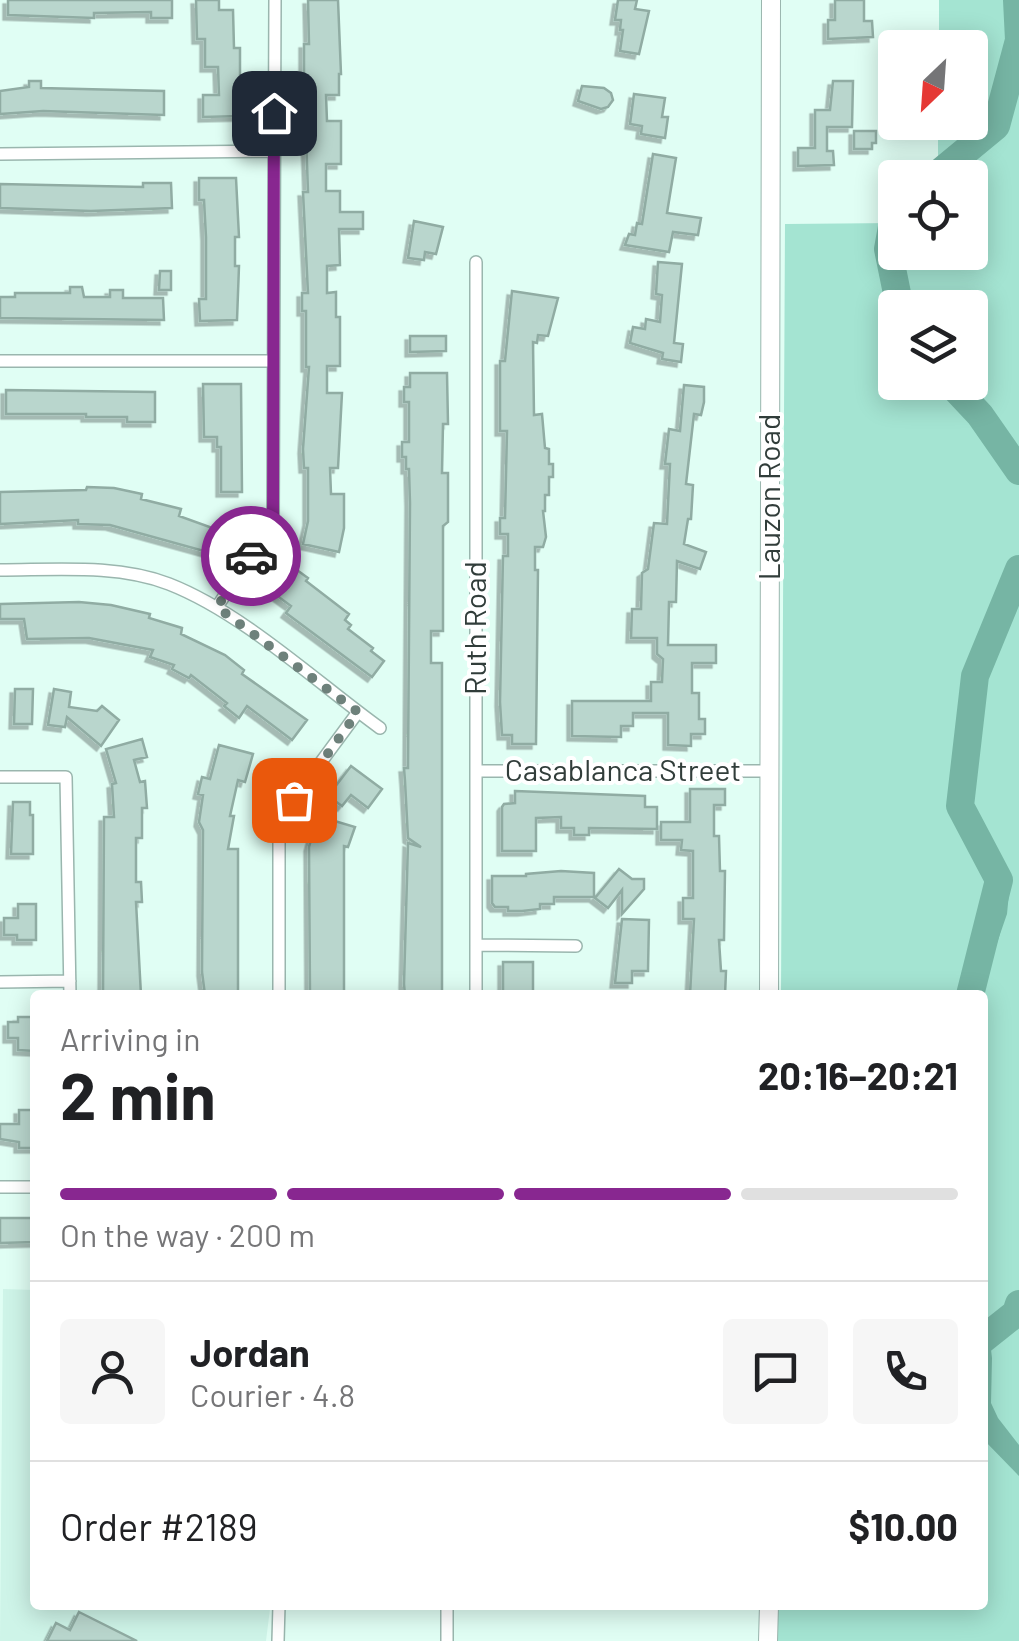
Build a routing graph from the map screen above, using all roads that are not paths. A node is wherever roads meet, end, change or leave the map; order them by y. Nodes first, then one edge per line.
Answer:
1 (275, 0) edge
2 (771, 0) edge
3 (274, 151) junction
4 (0, 154) edge
5 (476, 262) dead end
6 (274, 361) junction
7 (0, 362) edge
8 (0, 570) edge
9 (217, 607) junction
10 (358, 712) junction
11 (380, 728) dead end
12 (476, 771) junction
13 (770, 771) junction
14 (0, 777) edge
15 (476, 944) junction
16 (576, 946) dead end
17 (0, 982) edge
18 (70, 988) edge
19 (279, 990) edge
20 (476, 990) edge
21 (770, 990) edge
22 (0, 1187) edge
23 (30, 1187) edge
24 (280, 1610) edge
25 (447, 1610) edge
26 (769, 1610) edge
27 (278, 1641) edge
28 (447, 1641) edge
29 (768, 1641) edge

1 - 3 street
2 - 13 street, Lauzon Road
3 - 4 street
3 - 6 street
5 - 12 street, Ruth Road
6 - 7 street
6 - 9 street
8 - 9 street
9 - 10 street
10 - 11 street
10 - 19 street
12 - 13 street, Casablanca Street
12 - 15 street, Ruth Road
13 - 21 street, Lauzon Road
14 - 18 street
15 - 16 street
15 - 20 street, Ruth Road
17 - 18 street
22 - 23 street
24 - 27 street
25 - 28 street
26 - 29 street

